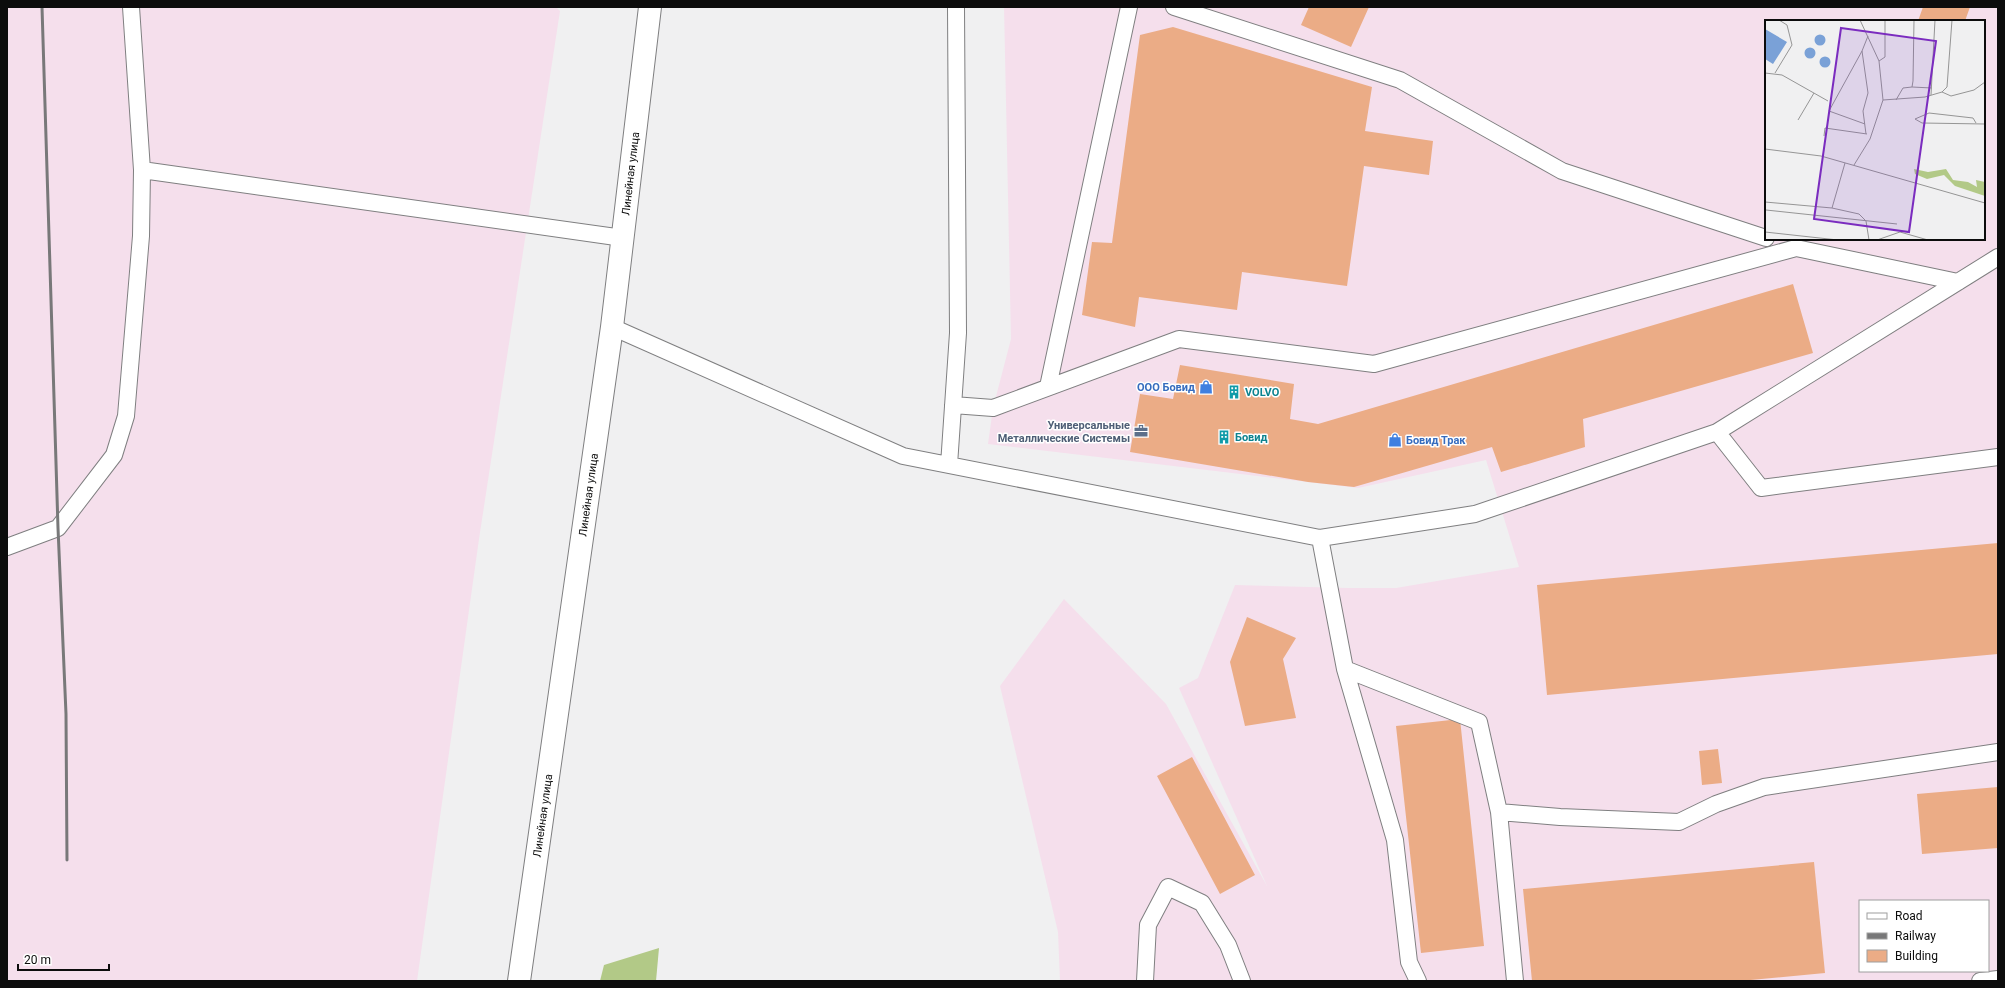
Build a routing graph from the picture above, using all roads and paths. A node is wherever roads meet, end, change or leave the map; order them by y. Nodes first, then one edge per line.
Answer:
1 (131, 7) edge
2 (650, 7) edge
3 (956, 7) edge
4 (1129, 7) edge
5 (1174, 7) edge
6 (142, 170) junction
7 (623, 238) junction
8 (1765, 238) edge
9 (1770, 240) edge
10 (1796, 248) junction
11 (1998, 257) edge
12 (1958, 282) junction
13 (612, 328) junction
14 (1048, 388) junction
15 (953, 405) junction
16 (1717, 432) junction
17 (1998, 457) edge
18 (949, 465) junction
19 (1320, 538) junction
20 (7, 546) edge
21 (1345, 669) junction
22 (1998, 752) edge
23 (1499, 812) junction
24 (1998, 979) edge
25 (519, 981) edge
26 (1145, 981) edge
27 (1242, 981) edge
28 (1418, 981) edge
29 (1515, 981) edge
30 (1980, 981) edge

1 - 6 lane
2 - 7 street, Линейная улица
3 - 15 lane
4 - 14 lane
5 - 8 lane
6 - 7 lane
6 - 20 lane
7 - 13 street, Линейная улица
9 - 10 lane
10 - 12 lane
10 - 14 lane
11 - 12 lane
12 - 16 lane
13 - 18 lane
13 - 25 street, Линейная улица
14 - 15 lane
15 - 18 lane
16 - 17 lane
16 - 19 lane
18 - 19 lane
19 - 21 lane
21 - 23 lane
21 - 28 lane
22 - 23 lane
23 - 29 lane
24 - 30 lane
26 - 27 lane

